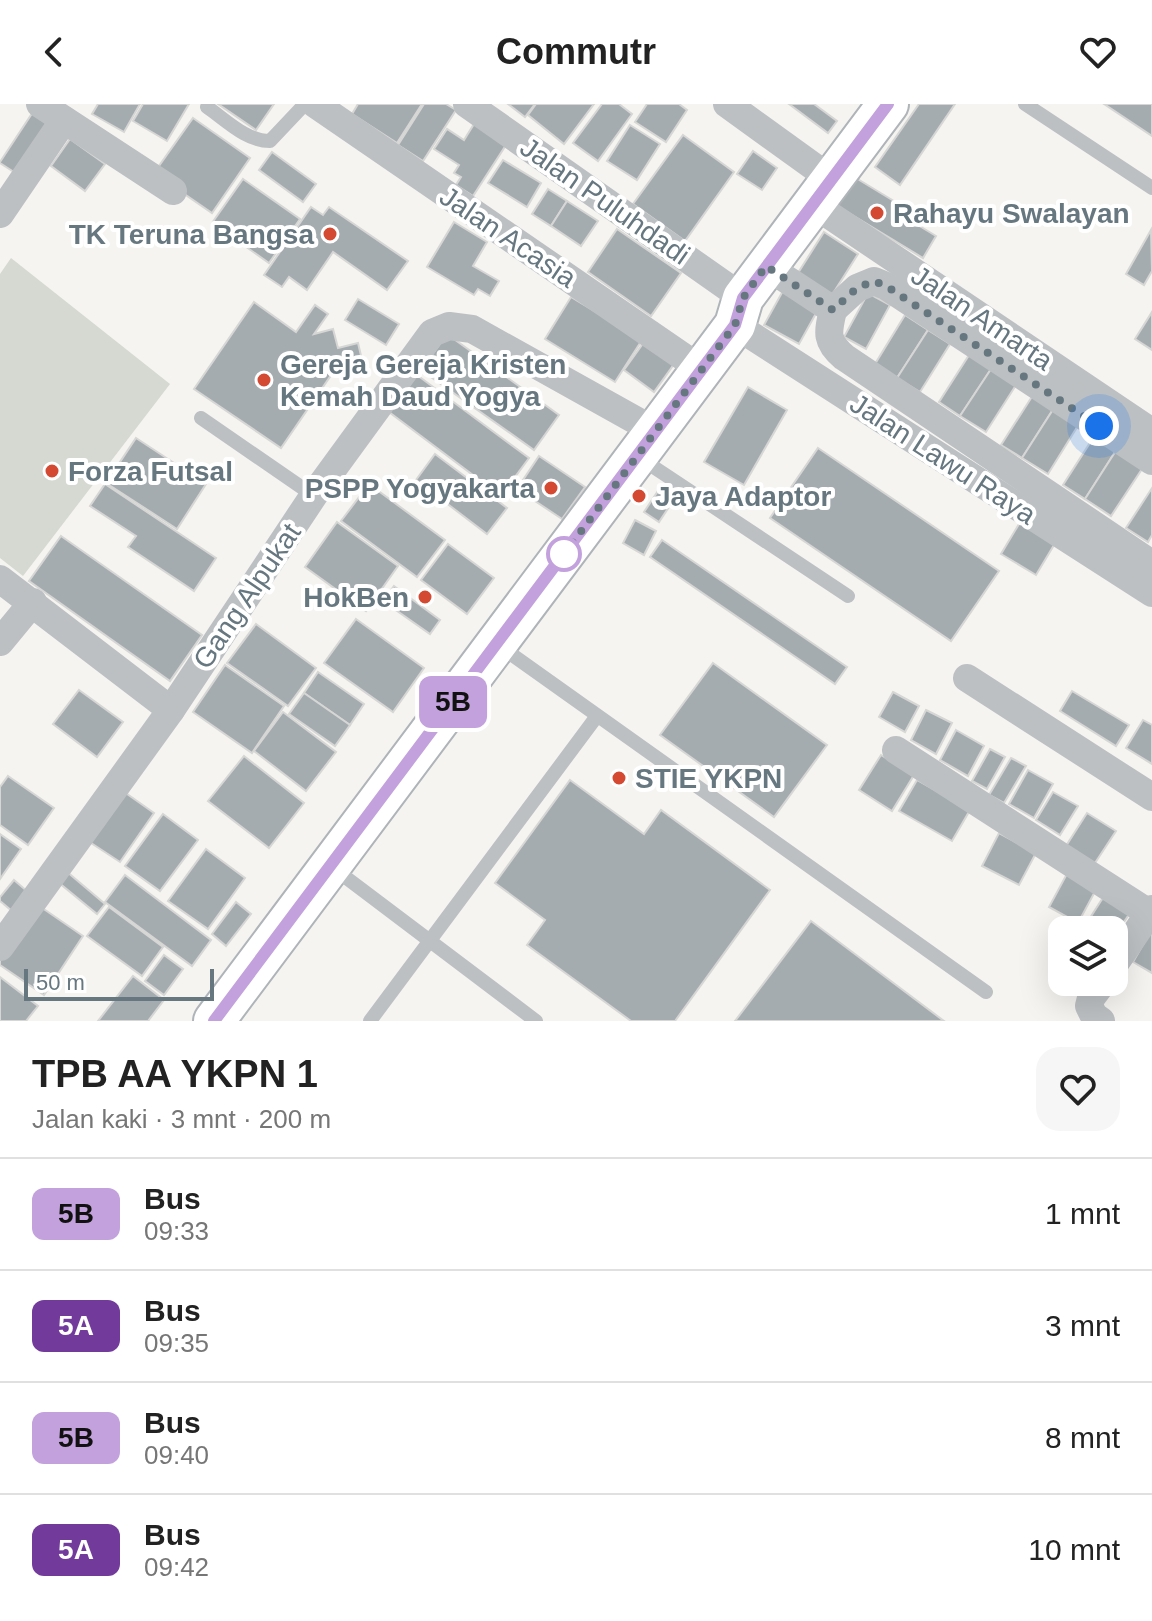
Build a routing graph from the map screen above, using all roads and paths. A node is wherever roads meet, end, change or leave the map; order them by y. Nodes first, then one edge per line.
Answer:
1 (40, 104) edge
2 (305, 104) edge
3 (315, 104) edge
4 (467, 104) edge
5 (727, 104) edge
6 (888, 104) edge
7 (1025, 104) edge
8 (207, 107) dead end
9 (64, 120) junction
10 (1152, 188) edge
11 (173, 191) dead end
12 (822, 192) junction
13 (0, 214) edge
14 (766, 266) junction
15 (833, 310) junction
16 (739, 311) junction
17 (701, 369) junction
18 (201, 418) dead end
19 (1152, 432) edge
20 (646, 444) junction
21 (1152, 461) edge
22 (316, 492) junction
23 (1152, 564) edge
24 (0, 579) edge
25 (1152, 593) edge
26 (848, 596) dead end
27 (33, 602) junction
28 (0, 642) edge
29 (496, 644) junction
30 (967, 678) dead end
31 (171, 710) junction
32 (597, 716) junction
33 (896, 750) dead end
34 (1152, 797) edge
35 (330, 866) junction
36 (1151, 912) edge
37 (429, 941) junction
38 (1128, 945) edge
39 (0, 947) edge
40 (986, 992) dead end
41 (1092, 996) edge
42 (214, 1021) edge
43 (370, 1021) edge
44 (536, 1021) edge
45 (1101, 1021) edge

1 - 9 street
2 - 8 lane
3 - 17 street, Jalan Acasia
4 - 16 street, Jalan Puluhdadi
5 - 12 street, Jalan Amarta
6 - 12 main road
7 - 10 lane
9 - 11 street
9 - 13 street
12 - 14 main road
12 - 19 street, Jalan Amarta
14 - 15 street
14 - 16 main road
15 - 21 street
15 - 23 street
16 - 17 main road
16 - 25 street, Jalan Lawu Raya
17 - 20 main road
18 - 22 lane
20 - 22 street, Gang Alpukat
20 - 26 lane
20 - 29 main road
22 - 31 street, Gang Alpukat
24 - 27 street
27 - 28 street
27 - 31 street
29 - 32 lane
29 - 35 main road
30 - 34 street
31 - 39 street, Gang Alpukat
32 - 37 lane
32 - 40 lane
33 - 36 street
35 - 37 lane
35 - 42 main road
36 - 38 street
37 - 43 lane
37 - 44 lane
41 - 45 street

